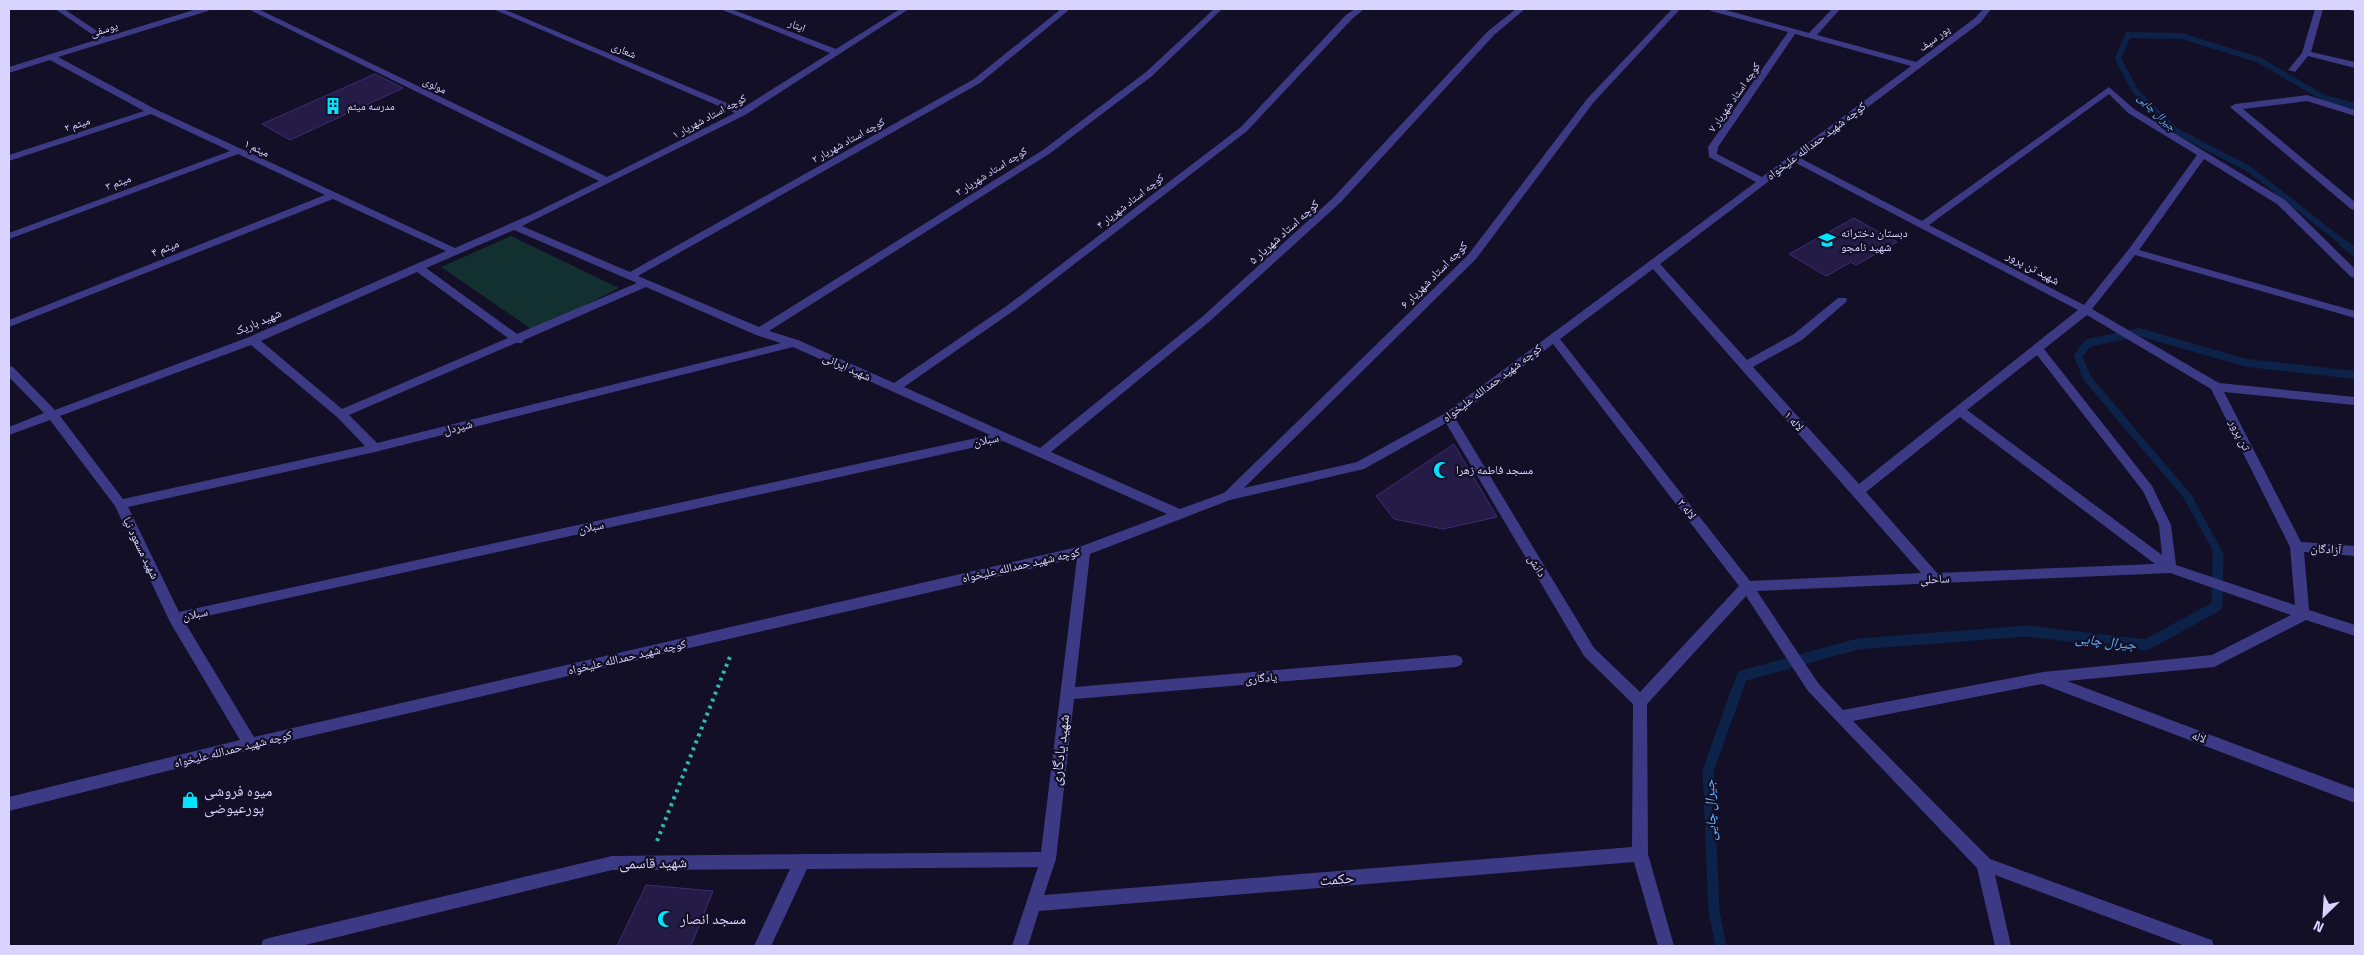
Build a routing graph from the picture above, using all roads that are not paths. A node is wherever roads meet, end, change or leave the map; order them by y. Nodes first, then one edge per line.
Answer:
1 (59, 9) edge
2 (205, 9) edge
3 (252, 9) edge
4 (497, 9) edge
5 (724, 9) edge
6 (906, 9) edge
7 (1066, 9) edge
8 (1218, 9) edge
9 (1360, 9) edge
10 (1521, 9) edge
11 (1676, 9) edge
12 (1715, 9) edge
13 (1836, 9) edge
14 (1987, 9) edge
15 (2319, 9) edge
16 (1793, 31) junction
17 (1811, 36) junction
18 (105, 40) junction
19 (835, 52) junction
20 (2306, 53) junction
21 (51, 57) junction
22 (1916, 65) junction
23 (2355, 65) edge
24 (9, 70) edge
25 (2292, 70) dead end
26 (152, 112) junction
27 (742, 113) junction
28 (2355, 113) edge
29 (236, 152) junction
30 (2203, 154) junction
31 (9, 158) edge
32 (1795, 158) junction
33 (608, 181) junction
34 (1762, 181) junction
35 (2339, 192) junction
36 (2355, 192) edge
37 (331, 196) junction
38 (2355, 207) edge
39 (1922, 225) junction
40 (514, 226) junction
41 (9, 236) edge
42 (2133, 251) junction
43 (456, 252) junction
44 (1654, 264) junction
45 (419, 268) junction
46 (2355, 274) edge
47 (630, 276) junction
48 (646, 283) junction
49 (1842, 300) dead end
50 (2086, 310) junction
51 (2355, 315) edge
52 (9, 324) edge
53 (760, 332) junction
54 (1553, 337) junction
55 (253, 340) junction
56 (518, 340) junction
57 (794, 343) junction
58 (2038, 349) junction
59 (1746, 366) junction
60 (9, 370) edge
61 (2216, 387) junction
62 (894, 389) junction
63 (2355, 401) edge
64 (1960, 411) junction
65 (342, 414) junction
66 (53, 415) junction
67 (1448, 417) junction
68 (9, 431) edge
69 (1006, 436) junction
70 (375, 448) junction
71 (1043, 452) junction
72 (1858, 491) junction
73 (1228, 496) junction
74 (120, 504) junction
75 (1178, 514) junction
76 (2297, 547) junction
77 (1084, 551) junction
78 (2355, 551) edge
79 (2171, 568) junction
80 (1934, 579) junction
81 (1747, 586) junction
82 (2302, 615) junction
83 (176, 618) junction
84 (2355, 631) edge
85 (1456, 661) dead end
86 (2043, 678) junction
87 (1067, 694) junction
88 (1640, 702) junction
89 (1840, 718) junction
90 (250, 744) junction
91 (2355, 796) edge
92 (9, 804) edge
93 (1640, 854) junction
94 (1048, 859) junction
95 (802, 862) junction
96 (1984, 864) junction
97 (1034, 904) junction
98 (269, 946) edge
99 (762, 946) edge
100 (1020, 946) edge
101 (1666, 946) edge
102 (2003, 946) edge
103 (2206, 946) edge

1 - 18 street
2 - 18 street, یوسفی
3 - 33 street, مولوی
4 - 27 street, شعاری
5 - 19 street, ایثار
6 - 19 street, کوچه استاد شهریار ۱
7 - 47 street, کوچه استاد شهریار ۲
8 - 53 street, کوچه استاد شهریار ۳
9 - 62 street, کوچه استاد شهریار ۴
10 - 71 street, کوچه استاد شهریار ۵
11 - 73 street, کوچه استاد شهریار ۶
12 - 16 street
13 - 17 street
14 - 22 street, پور سیف
15 - 20 street
16 - 17 street
16 - 34 street, کوچه استاد شهریار ۷
17 - 22 street
18 - 21 street, یوسفی
19 - 27 street, کوچه استاد شهریار ۱
20 - 23 street
20 - 25 street
21 - 24 street, یوسفی
21 - 26 street, میثم ۱
22 - 32 street, کوچه شهید حمدالله علیخواه
26 - 29 street, میثم ۱
26 - 31 street, میثم ۲
27 - 33 street, کوچه استاد شهریار ۱
28 - 35 street
29 - 37 street, میثم ۱
29 - 41 street, میثم ۳
30 - 39 street
30 - 42 street
30 - 46 street
32 - 34 street, کوچه شهید حمدالله علیخواه
32 - 39 street, شهید تن پرور
33 - 40 street, کوچه استاد شهریار ۱
34 - 44 street, کوچه شهید حمدالله علیخواه
35 - 36 street
35 - 38 street
37 - 43 street, میثم ۱
37 - 52 street, میثم ۴
39 - 50 street, شهید تن پرور
40 - 43 street, شهید باریک
40 - 47 street, شهید ایرانی
42 - 50 street
42 - 51 street
43 - 45 street, شهید باریک
44 - 54 street, کوچه شهید حمدالله علیخواه
44 - 59 street, لاله ۱
45 - 55 street, شهید باریک
45 - 56 street
47 - 48 street, شهید ایرانی
48 - 53 street, شهید ایرانی
48 - 56 street
49 - 59 street
50 - 58 street
50 - 61 street, شهید تن پرور
53 - 57 street, شهید ایرانی
54 - 67 street, کوچه شهید حمدالله علیخواه
54 - 81 street, لاله ۲
55 - 65 street
55 - 66 street, شهید باریک
56 - 65 street
57 - 62 street, شهید ایرانی
57 - 70 street, شیردل
58 - 64 street
58 - 79 street
59 - 72 street, لاله ۱
60 - 66 street, شهید مسعود نیا
61 - 63 street
61 - 76 street, تن پرور
62 - 69 street, شهید ایرانی
64 - 72 street
64 - 79 street
65 - 70 street
66 - 68 street, شهید باریک
66 - 74 street, شهید مسعود نیا
67 - 73 street, کوچه شهید حمدالله علیخواه
67 - 88 street, دانش
69 - 71 street, شهید ایرانی
69 - 83 street, سبلان
70 - 74 street, شیردل
71 - 75 street, شهید ایرانی
72 - 80 street, لاله ۱
73 - 75 street, کوچه شهید حمدالله علیخواه
74 - 83 street, شهید مسعود نیا
75 - 77 street, کوچه شهید حمدالله علیخواه
76 - 78 street, آزادگان
76 - 82 street, تن پرور
77 - 87 street, شهید یادگاری
77 - 90 street, کوچه شهید حمدالله علیخواه
79 - 80 street, ساحلی
79 - 82 street
80 - 81 street, ساحلی
81 - 88 street
81 - 89 street, لاله ۲
82 - 84 street
82 - 86 street
83 - 90 street, شهید مسعود نیا
85 - 87 street, یادگاری
86 - 89 street
86 - 91 street, لاله
87 - 94 street, شهید یادگاری
88 - 93 street
89 - 96 street, لاله ۲
90 - 92 street, کوچه شهید حمدالله علیخواه
93 - 97 street, حکمت
93 - 101 street
94 - 95 street, شهید قاسمی
94 - 97 street, شهید یادگاری
95 - 98 street, شهید قاسمی
95 - 99 street
96 - 102 street
96 - 103 street
97 - 100 street, شهید یادگاری

